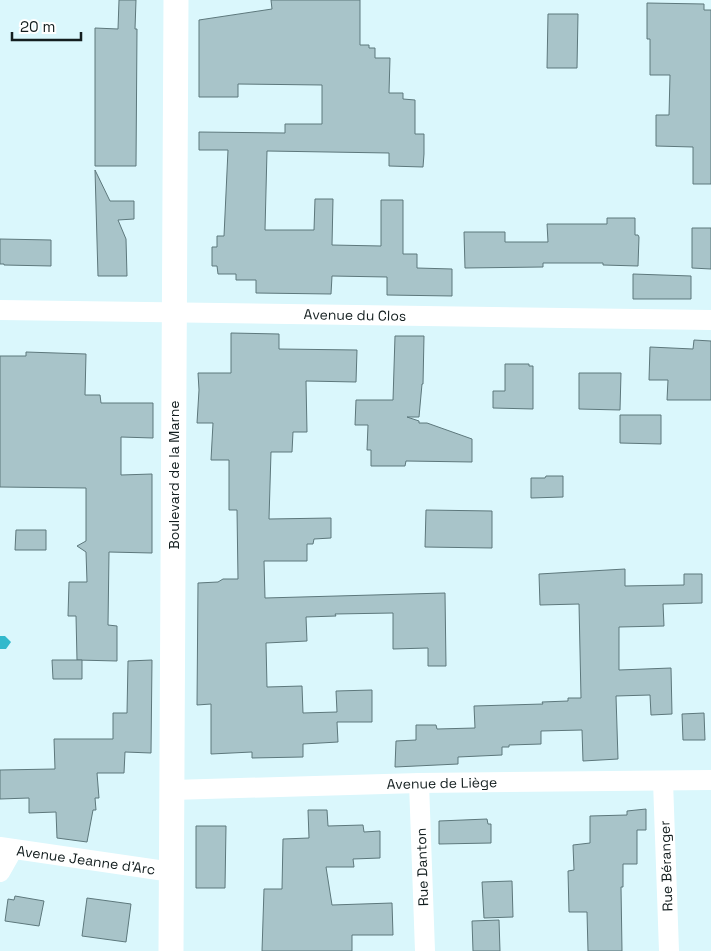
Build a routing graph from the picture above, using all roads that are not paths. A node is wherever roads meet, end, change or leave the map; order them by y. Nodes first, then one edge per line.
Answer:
1 (176, 0) edge
2 (0, 310) edge
3 (175, 313) junction
4 (711, 320) edge
5 (711, 780) edge
6 (663, 781) junction
7 (419, 783) junction
8 (172, 790) junction
9 (6, 848) edge
10 (0, 872) edge
11 (172, 872) junction
12 (171, 951) edge
13 (426, 951) edge
14 (670, 951) edge

1 - 3 street, Boulevard de la Marne
2 - 3 street, Avenue du Clos
3 - 4 street, Avenue du Clos
3 - 8 street, Boulevard de la Marne
5 - 6 street, Avenue de Liège
6 - 7 street, Avenue de Liège
6 - 14 street, Rue Béranger
7 - 8 street, Avenue de Liège
7 - 13 street, Rue Danton
8 - 11 street, Boulevard de la Marne
9 - 10 street
9 - 11 street, Avenue Jeanne d'Arc
11 - 12 street, Boulevard de la Marne

